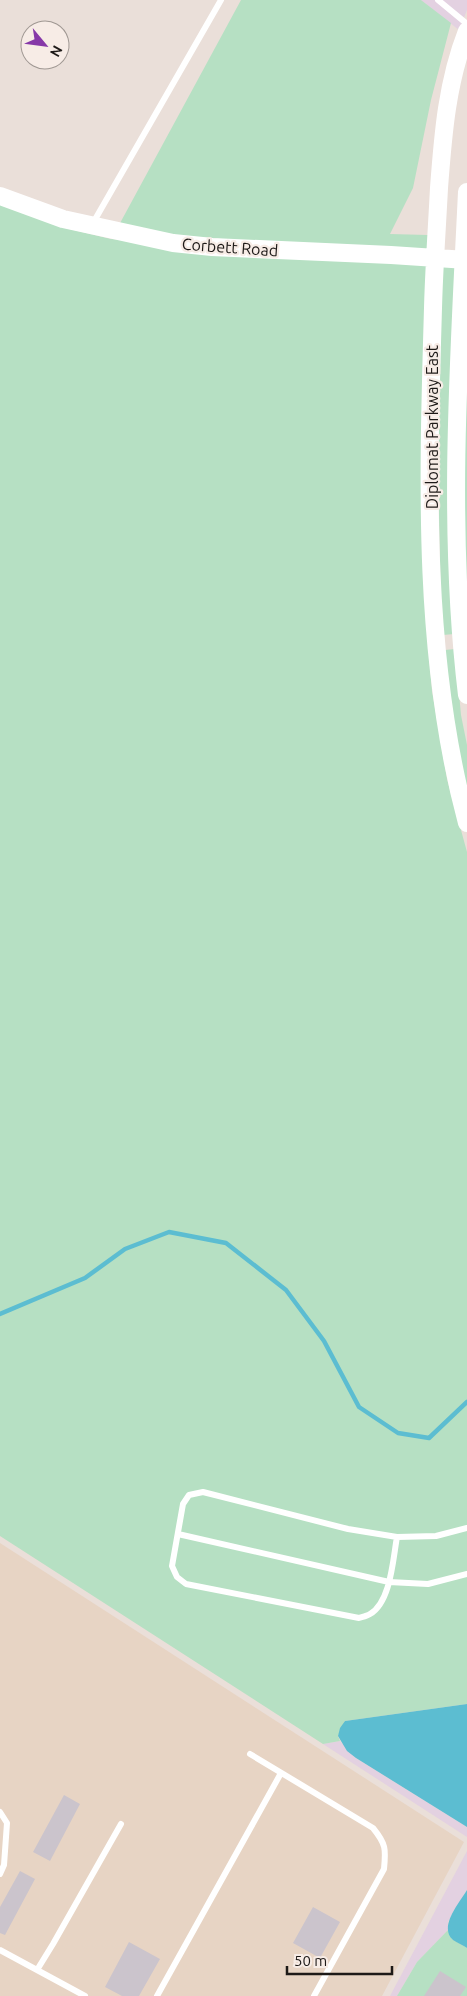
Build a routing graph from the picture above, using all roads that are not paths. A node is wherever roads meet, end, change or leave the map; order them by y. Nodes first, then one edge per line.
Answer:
1 (222, 0) edge
2 (438, 0) edge
3 (467, 24) edge
4 (467, 31) edge
5 (467, 192) edge
6 (0, 196) edge
7 (91, 226) junction
8 (435, 258) junction
9 (465, 260) edge
10 (462, 642) junction
11 (436, 643) junction
12 (467, 695) edge
13 (467, 823) edge
14 (467, 1528) edge
15 (178, 1534) junction
16 (397, 1537) junction
17 (467, 1574) edge
18 (389, 1582) junction
19 (250, 1754) dead end
20 (281, 1773) junction
21 (0, 1812) edge
22 (121, 1824) dead end
23 (0, 1874) edge
24 (0, 1950) edge
25 (37, 1970) junction
26 (85, 1996) edge
27 (157, 1996) edge
28 (314, 1996) edge

1 - 7 lane
2 - 3 lane
4 - 8 main road, Diplomat Parkway East
5 - 9 main road, Diplomat Parkway East
6 - 7 main road, Corbett Road
7 - 8 main road, Corbett Road
8 - 9 main road, Corbett Road
8 - 11 main road, Diplomat Parkway East
9 - 10 main road, Diplomat Parkway East
10 - 11 main road
10 - 12 main road, Diplomat Parkway East
11 - 13 main road, Diplomat Parkway East
14 - 16 lane
15 - 16 lane
15 - 18 lane
15 - 18 lane
16 - 18 lane
17 - 18 lane
19 - 20 lane
20 - 27 lane
20 - 28 lane
21 - 23 lane
22 - 25 lane
24 - 25 lane
25 - 26 lane

